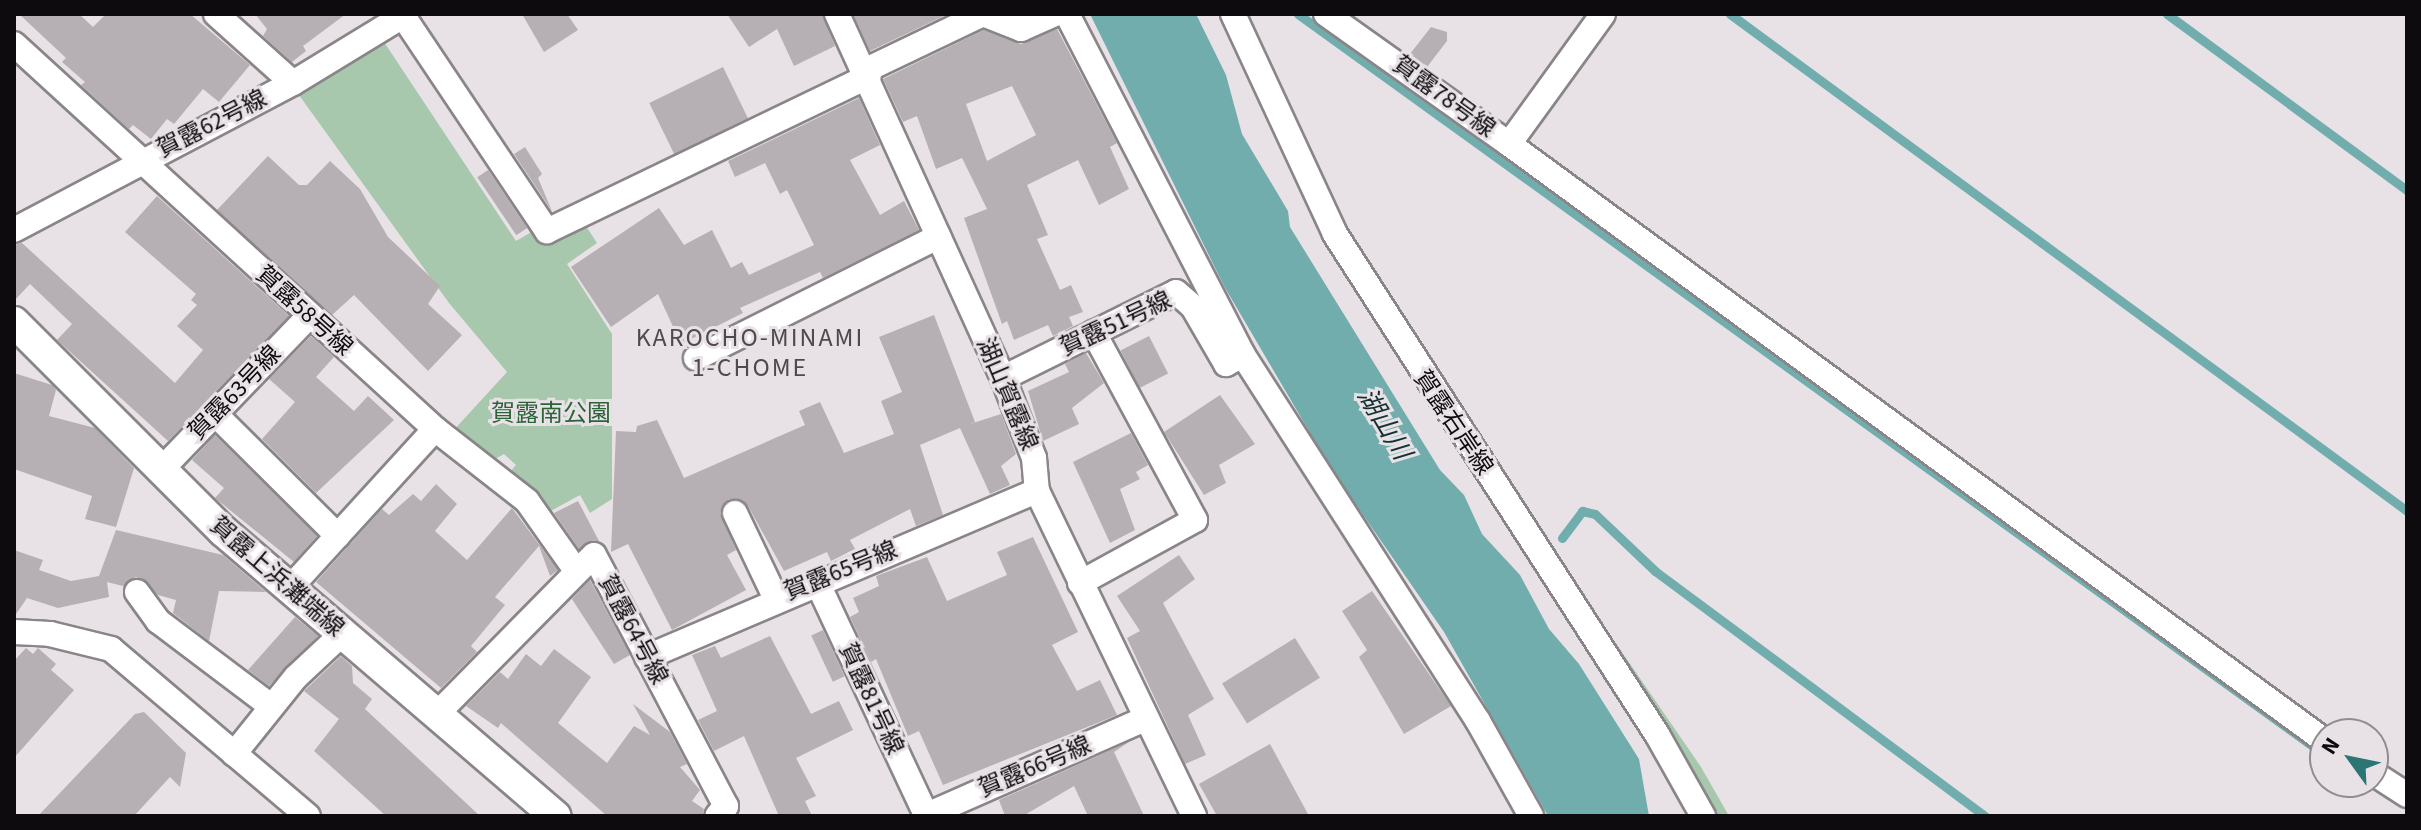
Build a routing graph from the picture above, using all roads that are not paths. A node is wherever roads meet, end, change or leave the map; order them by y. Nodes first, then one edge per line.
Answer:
1 (216, 14) edge
2 (837, 14) edge
3 (1055, 14) edge
4 (1067, 14) edge
5 (1233, 14) edge
6 (1326, 14) edge
7 (1603, 14) edge
8 (405, 15) edge
9 (14, 44) edge
10 (868, 73) junction
11 (293, 83) junction
12 (1509, 144) junction
13 (137, 162) junction
14 (14, 230) edge
15 (938, 237) junction
16 (310, 315) junction
17 (14, 322) edge
18 (1094, 333) junction
19 (1243, 355) junction
20 (696, 358) dead end
21 (1003, 378) junction
22 (215, 414) junction
23 (435, 429) junction
24 (160, 471) junction
25 (1037, 491) junction
26 (735, 513) dead end
27 (338, 536) junction
28 (575, 569) junction
29 (817, 582) junction
30 (1080, 583) junction
31 (288, 590) junction
32 (137, 592) dead end
33 (775, 597) junction
34 (14, 632) edge
35 (342, 634) junction
36 (647, 657) junction
37 (271, 706) junction
38 (437, 714) junction
39 (1145, 719) junction
40 (2309, 729) edge
41 (234, 754) junction
42 (2389, 783) edge
43 (2407, 795) edge
44 (551, 815) edge
45 (308, 816) edge
46 (717, 816) edge
47 (925, 816) edge
48 (1194, 816) edge
49 (1531, 816) edge
50 (1703, 816) edge

1 - 11 street
2 - 10 street, 湖山賀露線
3 - 10 street
4 - 19 street
5 - 50 street, 賀露右岸線
6 - 12 street, 賀露78号線
7 - 12 street, 賀露78号線
8 - 10 street
8 - 11 street, 賀露62号線
9 - 13 street, 賀露58号線
10 - 15 street, 湖山賀露線
11 - 13 street, 賀露62号線
12 - 40 street
13 - 14 street, 賀露62号線
13 - 16 street, 賀露58号線
15 - 20 street
15 - 21 street, 湖山賀露線
16 - 22 street, 賀露63号線
16 - 23 street, 賀露58号線
17 - 24 street, 賀露上浜灘端線
18 - 19 street, 賀露51号線
18 - 21 street, 賀露51号線
18 - 30 street
19 - 49 street
21 - 25 street, 湖山賀露線
22 - 24 street, 賀露63号線
22 - 27 street
23 - 27 street
23 - 28 street, 賀露58号線
24 - 31 street, 賀露上浜灘端線
25 - 29 street, 賀露65号線
25 - 30 street, 湖山賀露線
26 - 33 street
27 - 31 street
28 - 36 street, 賀露64号線
28 - 38 street, 賀露64号線
29 - 33 street, 賀露65号線
29 - 47 street, 賀露81号線
30 - 39 street, 湖山賀露線
31 - 35 street, 賀露上浜灘端線
32 - 37 street
33 - 36 street, 賀露65号線
34 - 41 street
35 - 37 street
35 - 38 street, 賀露上浜灘端線
36 - 46 street, 賀露64号線
37 - 41 street
38 - 44 street, 賀露上浜灘端線
39 - 47 street, 賀露66号線
39 - 48 street, 湖山賀露線
41 - 45 street
42 - 43 street

